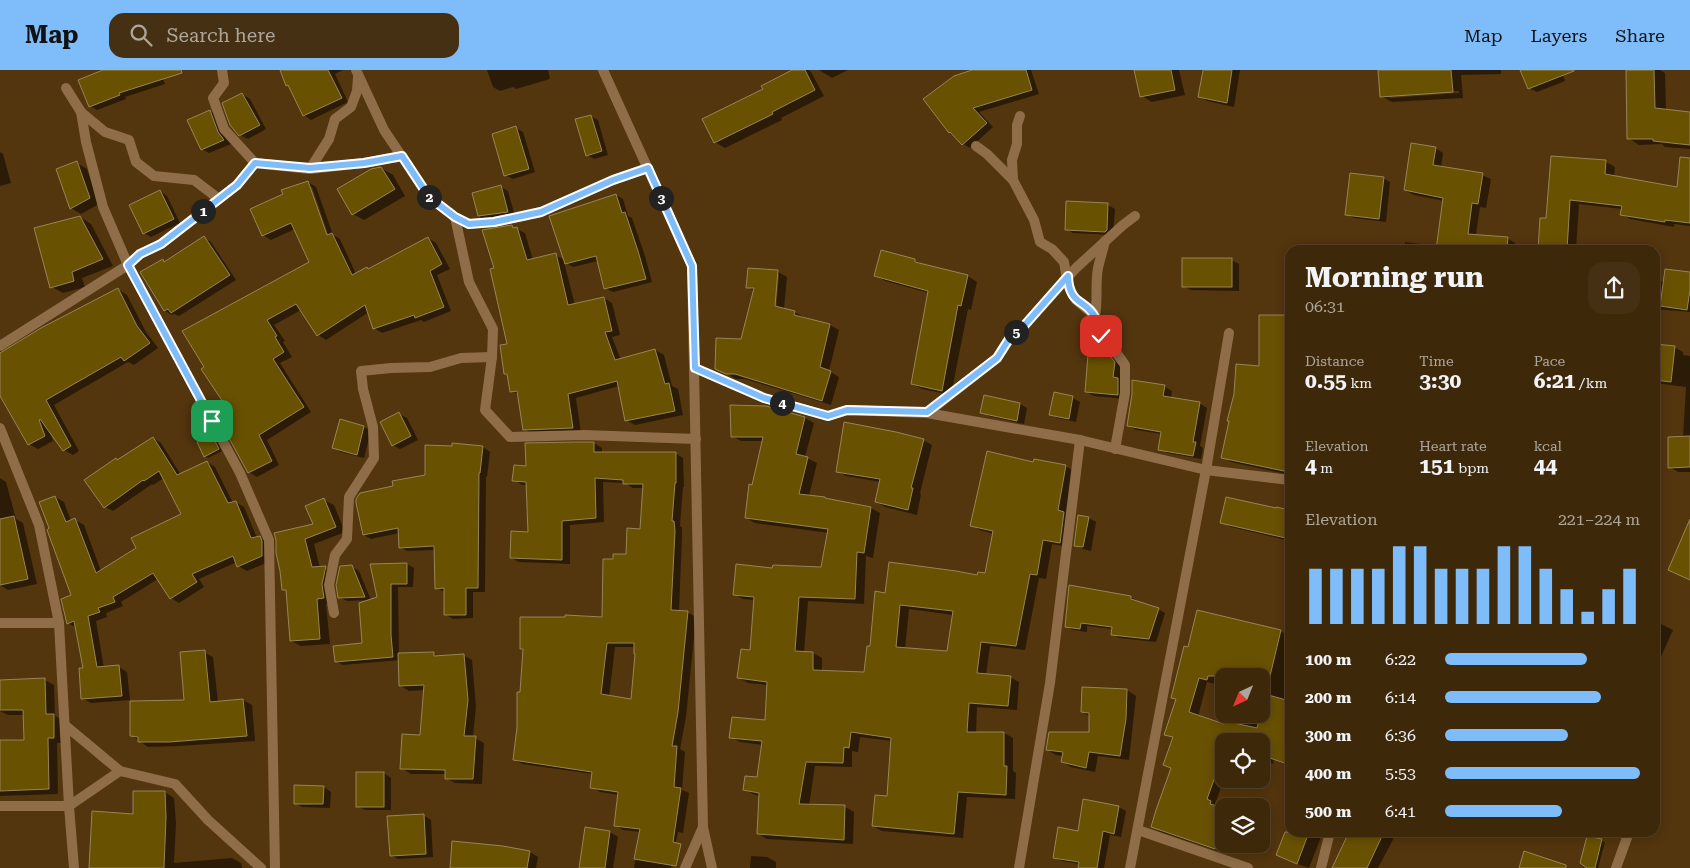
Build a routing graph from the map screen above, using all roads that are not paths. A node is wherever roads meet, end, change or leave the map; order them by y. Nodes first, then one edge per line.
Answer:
1 (222, 70) edge
2 (603, 70) edge
3 (357, 73) edge
4 (66, 88) dead end
5 (82, 112) junction
6 (1020, 116) dead end
7 (976, 146) dead end
8 (402, 156) junction
9 (255, 163) junction
10 (310, 168) junction
11 (648, 168) junction
12 (1013, 180) junction
13 (219, 199) junction
14 (1135, 216) dead end
15 (455, 217) junction
16 (1106, 241) junction
17 (128, 265) junction
18 (1068, 276) junction
19 (1095, 316) junction
20 (1229, 333) dead end
21 (0, 346) edge
22 (492, 358) junction
23 (695, 368) junction
24 (927, 412) junction
25 (0, 428) edge
26 (696, 439) junction
27 (1080, 440) junction
28 (1115, 449) junction
29 (1206, 470) junction
30 (1285, 479) edge
31 (334, 613) dead end
32 (0, 623) edge
33 (59, 623) junction
34 (66, 726) junction
35 (120, 771) junction
36 (0, 806) edge
37 (69, 806) junction
38 (703, 826) junction
39 (1138, 830) junction
40 (1329, 837) edge
41 (1626, 837) edge
42 (74, 868) edge
43 (261, 868) edge
44 (275, 868) edge
45 (685, 868) edge
46 (712, 868) edge
47 (1019, 868) edge
48 (1130, 868) edge
49 (1248, 868) edge
50 (1321, 868) edge
51 (1616, 868) edge

1 - 9 street
2 - 11 street
3 - 8 street
3 - 10 street
4 - 5 street
5 - 13 street
5 - 17 street
6 - 12 street
7 - 12 street
8 - 10 street
8 - 15 street
9 - 10 street
9 - 13 street
11 - 15 street
11 - 23 street
12 - 18 street
13 - 17 street
14 - 16 street
15 - 22 street
16 - 18 street
16 - 19 street
17 - 21 street
17 - 44 street
18 - 19 street
18 - 24 street
19 - 28 street
20 - 29 street
22 - 26 street
22 - 31 street
23 - 24 street
23 - 26 street
24 - 27 street
25 - 33 street
26 - 38 street
27 - 28 street
27 - 47 street
28 - 29 street
29 - 30 street
29 - 39 street
32 - 33 street
33 - 34 street
34 - 35 street
34 - 37 street
35 - 37 street
35 - 43 street
36 - 37 street
37 - 42 street
38 - 45 street
38 - 46 street
39 - 48 street
39 - 49 street
40 - 50 street
41 - 51 street

